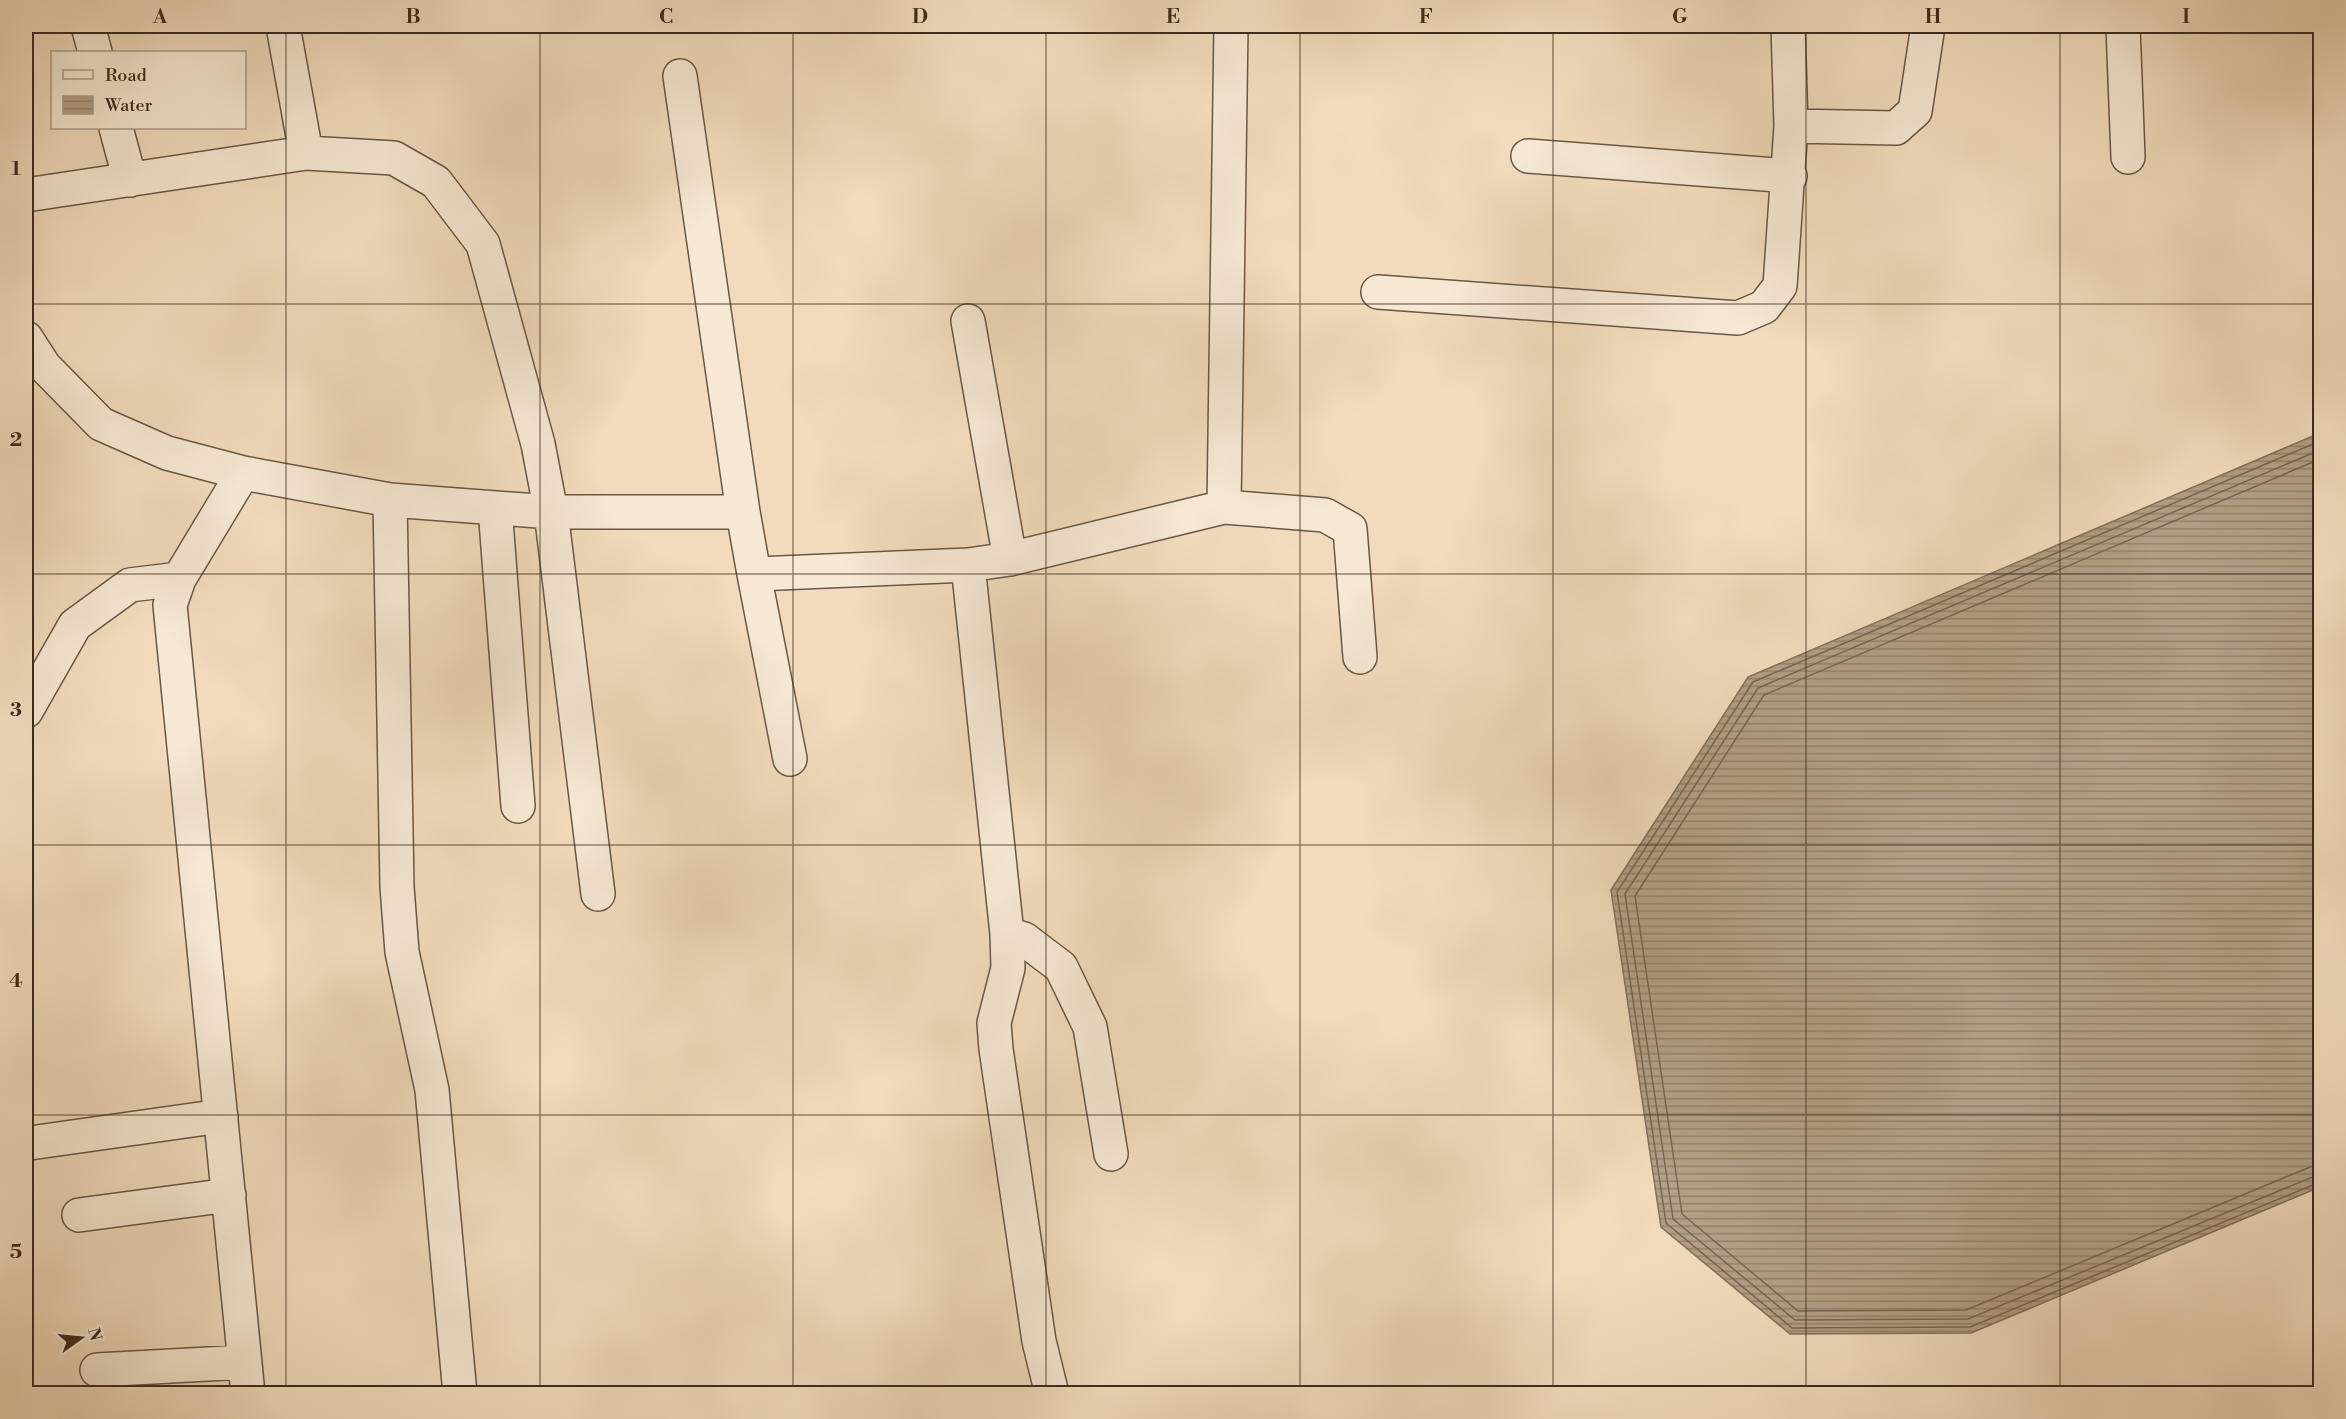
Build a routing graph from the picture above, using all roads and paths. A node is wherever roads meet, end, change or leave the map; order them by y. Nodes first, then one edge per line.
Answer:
1 (88, 26) edge
2 (283, 26) edge
3 (1232, 26) edge
4 (1788, 26) edge
5 (1929, 26) edge
6 (2123, 26) edge
7 (95, 51) edge
8 (680, 76) dead end
9 (1791, 126) junction
10 (116, 129) edge
11 (306, 153) junction
12 (1528, 156) dead end
13 (2128, 157) dead end
14 (1790, 176) junction
15 (130, 180) junction
16 (26, 195) edge
17 (1378, 292) dead end
18 (968, 321) dead end
19 (26, 338) edge
20 (243, 473) junction
21 (390, 500) junction
22 (1224, 507) junction
23 (495, 508) junction
24 (551, 512) junction
25 (743, 512) junction
26 (1010, 559) junction
27 (968, 565) junction
28 (754, 574) junction
29 (179, 579) junction
30 (1360, 657) dead end
31 (26, 711) edge
32 (790, 759) dead end
33 (518, 806) dead end
34 (598, 894) dead end
35 (1007, 934) junction
36 (221, 1116) junction
37 (30, 1143) dead end
38 (1111, 1154) dead end
39 (229, 1195) junction
40 (79, 1215) dead end
41 (96, 1370) dead end
42 (246, 1378) edge
43 (460, 1394) edge
44 (1052, 1394) edge

1 - 7 street
2 - 11 street
3 - 22 street
4 - 9 street
5 - 9 street
6 - 13 street
8 - 25 street
9 - 14 street
10 - 15 street
11 - 15 street
11 - 24 street
12 - 14 street
14 - 17 street
15 - 16 street
18 - 26 street
19 - 20 street
20 - 21 street
20 - 29 street
21 - 23 street
21 - 43 street
22 - 26 street
22 - 30 street
23 - 24 street
23 - 33 street
24 - 25 street
24 - 34 street
25 - 28 street
26 - 27 street
27 - 28 street
27 - 35 street
28 - 32 street
29 - 31 street
29 - 36 street
35 - 38 street
35 - 44 street
36 - 37 street
36 - 39 street
39 - 40 street
39 - 42 street
41 - 42 street

